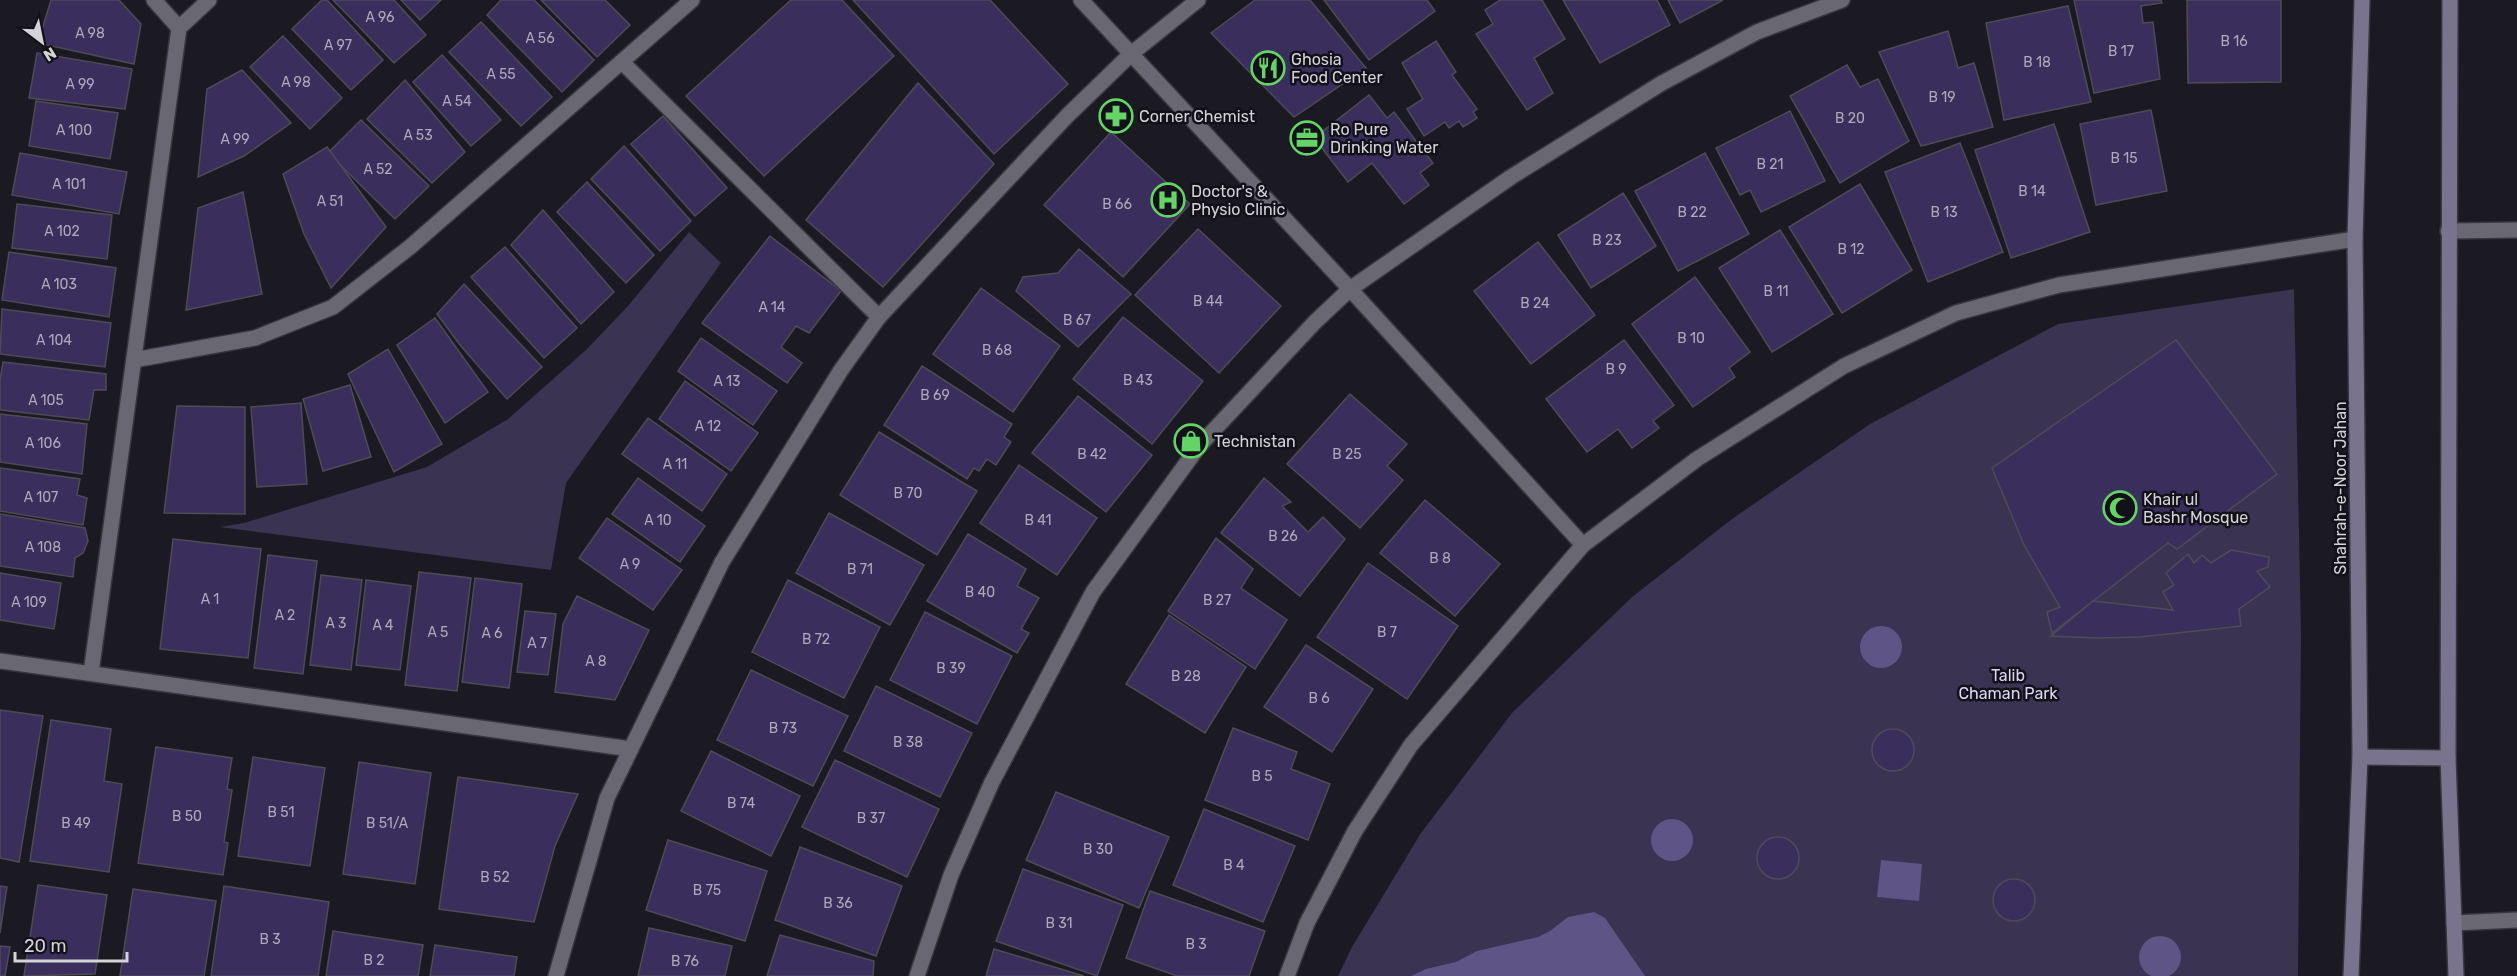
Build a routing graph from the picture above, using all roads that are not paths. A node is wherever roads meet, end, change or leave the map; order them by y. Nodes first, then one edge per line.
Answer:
1 (154, 0) edge
2 (209, 0) edge
3 (692, 0) edge
4 (1081, 0) edge
5 (1198, 0) edge
6 (1842, 0) edge
7 (2362, 0) edge
8 (2450, 0) edge
9 (179, 28) junction
10 (1131, 54) junction
11 (622, 62) junction
12 (2517, 230) edge
13 (2448, 231) junction
14 (2355, 239) junction
15 (1350, 288) junction
16 (879, 317) junction
17 (134, 360) junction
18 (1583, 545) junction
19 (0, 661) edge
20 (91, 673) junction
21 (631, 749) junction
22 (2360, 757) junction
23 (2448, 758) junction
24 (2517, 920) edge
25 (2454, 923) junction
26 (556, 976) edge
27 (917, 976) edge
28 (1287, 976) edge
29 (2351, 976) edge
30 (2456, 976) edge

1 - 9 street
2 - 9 street
3 - 11 street
4 - 10 street
5 - 10 street
6 - 15 street
7 - 14 main road, Shahrah-e-Noor Jahan
8 - 13 main road
9 - 17 street
10 - 15 street
10 - 16 street
11 - 16 street
11 - 17 street
12 - 13 street
13 - 23 main road
14 - 18 street
14 - 22 main road, Shahrah-e-Noor Jahan
15 - 18 street
15 - 27 street
16 - 21 street
17 - 20 street
18 - 28 street
19 - 20 street
20 - 21 street
21 - 26 street
22 - 23 main road
22 - 29 main road, Shahrah-e-Noor Jahan
23 - 25 main road
24 - 25 street
25 - 30 main road

